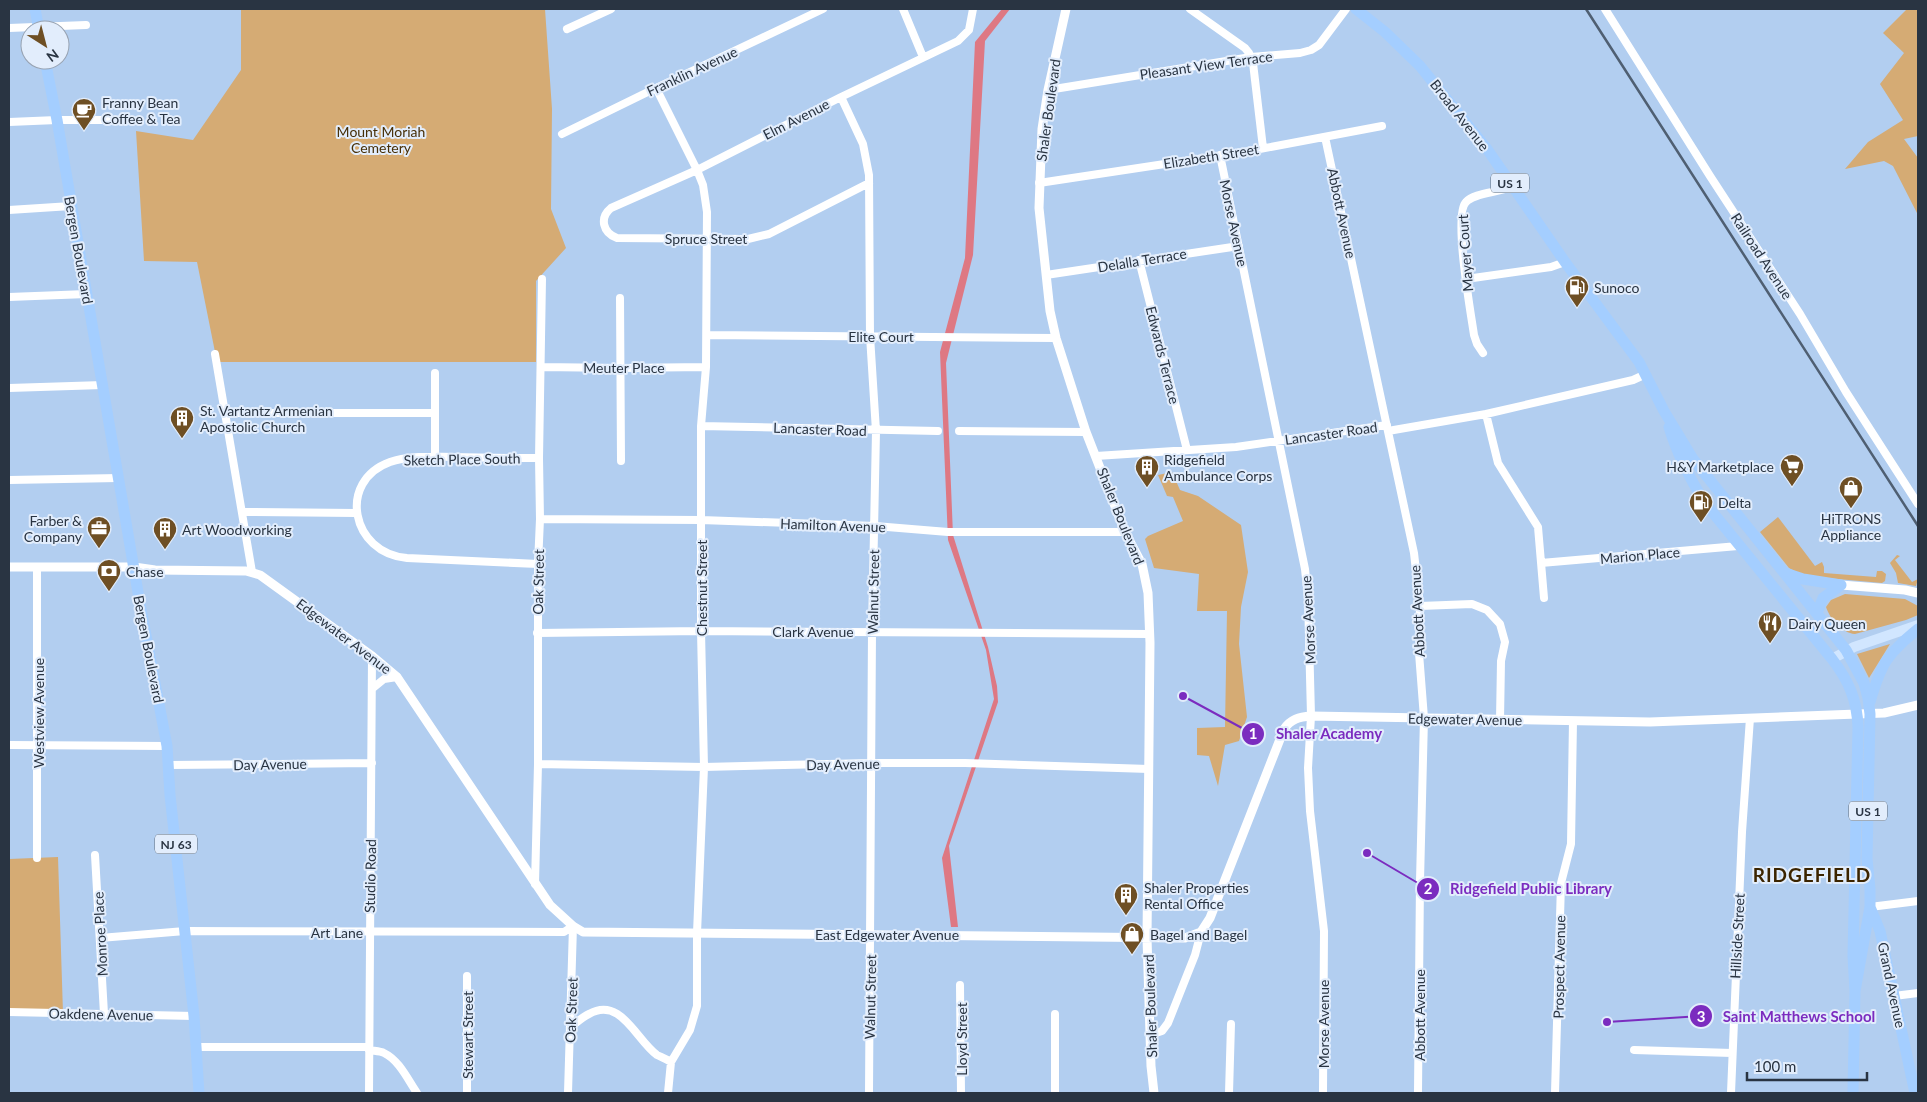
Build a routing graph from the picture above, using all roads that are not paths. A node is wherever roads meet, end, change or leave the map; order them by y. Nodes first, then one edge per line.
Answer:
1 (611, 9) edge
2 (823, 9) edge
3 (903, 9) edge
4 (973, 9) edge
5 (1066, 9) edge
6 (1190, 9) edge
7 (1346, 9) edge
8 (1356, 9) edge
9 (1605, 9) edge
10 (86, 25) dead end
11 (70, 26) edge
12 (567, 30) dead end
13 (923, 57) junction
14 (1251, 57) junction
15 (47, 70) edge
16 (656, 88) junction
17 (1048, 90) junction
18 (841, 97) junction
19 (57, 120) junction
20 (115, 120) dead end
21 (9, 122) edge
22 (1382, 126) dead end
23 (562, 134) dead end
24 (1325, 137) junction
25 (1262, 148) junction
26 (1220, 155) junction
27 (697, 170) junction
28 (869, 183) junction
29 (1039, 183) junction
30 (1513, 186) junction
31 (71, 206) junction
32 (9, 210) edge
33 (604, 217) joint
34 (707, 239) junction
35 (1239, 246) junction
36 (1139, 260) junction
37 (1565, 262) junction
38 (1046, 275) junction
39 (542, 279) dead end
40 (1466, 279) junction
41 (87, 294) junction
42 (9, 297) edge
43 (620, 298) dead end
44 (707, 335) junction
45 (870, 336) junction
46 (1056, 338) junction
47 (1483, 353) dead end
48 (215, 354) dead end
49 (541, 367) junction
50 (706, 367) junction
51 (620, 368) junction
52 (435, 373) dead end
53 (1646, 374) junction
54 (103, 385) junction
55 (9, 388) edge
56 (1664, 411) junction
57 (226, 413) junction
58 (435, 413) junction
59 (1486, 414) junction
60 (701, 426) junction
61 (1388, 428) junction
62 (876, 431) junction
63 (938, 431) dead end
64 (959, 431) dead end
65 (1086, 432) junction
66 (1280, 441) junction
67 (1186, 450) junction
68 (1096, 456) junction
69 (435, 457) junction
70 (539, 458) junction
71 (621, 461) dead end
72 (119, 478) junction
73 (9, 480) edge
74 (1918, 504) edge
75 (242, 512) junction
76 (356, 512) junction
77 (540, 519) junction
78 (701, 520) junction
79 (875, 526) junction
80 (1125, 532) junction
81 (1761, 544) junction
82 (1738, 546) junction
83 (1542, 563) junction
84 (538, 564) junction
85 (9, 567) edge
86 (37, 568) junction
87 (134, 568) junction
88 (252, 572) junction
89 (1785, 573) junction
90 (1841, 585) junction
91 (1918, 593) edge
92 (1544, 598) dead end
93 (1420, 606) junction
94 (1817, 613) junction
95 (1918, 625) edge
96 (1918, 629) edge
97 (701, 631) junction
98 (872, 632) junction
99 (537, 633) junction
100 (1149, 634) junction
101 (1846, 650) junction
102 (372, 656) junction
103 (1832, 660) junction
104 (398, 677) junction
105 (373, 688) junction
106 (1918, 705) edge
107 (1869, 709) junction
108 (1858, 715) junction
109 (1311, 716) junction
110 (1424, 718) junction
111 (1750, 718) junction
112 (1500, 720) junction
113 (1573, 721) junction
114 (9, 746) edge
115 (167, 746) junction
116 (38, 747) junction
117 (372, 763) junction
118 (872, 763) junction
119 (538, 764) junction
120 (169, 765) junction
121 (704, 767) junction
122 (1149, 769) junction
123 (95, 855) dead end
124 (38, 858) dead end
125 (1856, 862) junction
126 (535, 884) junction
127 (1918, 901) edge
128 (1870, 907) junction
129 (573, 926) junction
130 (185, 931) junction
131 (369, 932) junction
132 (1201, 932) junction
133 (698, 933) junction
134 (871, 935) junction
135 (100, 938) junction
136 (1147, 938) junction
137 (467, 976) dead end
138 (960, 985) dead end
139 (1855, 992) junction
140 (1918, 994) edge
141 (1894, 996) junction
142 (9, 1012) edge
143 (104, 1014) junction
144 (1055, 1014) dead end
145 (194, 1016) junction
146 (1231, 1024) dead end
147 (570, 1028) junction
148 (1150, 1035) junction
149 (196, 1047) junction
150 (369, 1049) junction
151 (1634, 1050) dead end
152 (1732, 1053) junction
153 (671, 1062) junction
154 (1916, 1087) edge
155 (199, 1093) edge
156 (369, 1093) edge
157 (417, 1093) edge
158 (468, 1093) edge
159 (568, 1093) edge
160 (668, 1093) edge
161 (869, 1093) edge
162 (961, 1093) edge
163 (1055, 1093) edge
164 (1154, 1093) edge
165 (1229, 1093) edge
166 (1323, 1093) edge
167 (1418, 1093) edge
168 (1555, 1093) edge
169 (1731, 1093) edge
170 (1853, 1093) edge

1 - 12 street
2 - 16 street, Franklin Avenue
3 - 13 street
4 - 13 street, Elm Avenue
5 - 17 street, Shaler Boulevard
6 - 14 street
7 - 14 street, Pleasant View Terrace
8 - 30 main road, Broad Avenue / US 1
9 - 74 street, Railroad Avenue
10 - 11 street
13 - 18 street, Elm Avenue
14 - 17 street, Pleasant View Terrace
14 - 25 street
15 - 19 main road, Bergen Boulevard / NJ 63
16 - 23 street, Franklin Avenue
16 - 27 street, Chestnut Street
17 - 29 street, Shaler Boulevard
18 - 27 street, Elm Avenue
18 - 28 street, Walnut Street
19 - 20 street
19 - 21 street
19 - 31 main road, Bergen Boulevard / NJ 63
22 - 24 street, Elizabeth Street
24 - 25 street, Elizabeth Street
24 - 61 street, Abbott Avenue
25 - 26 street, Elizabeth Street
26 - 29 street, Elizabeth Street
26 - 35 street, Morse Avenue
27 - 33 street, Elm Avenue
27 - 34 street, Chestnut Street
28 - 34 street, Spruce Street
28 - 45 street, Walnut Street
29 - 38 street, Shaler Boulevard
30 - 37 main road, Broad Avenue / US 1
30 - 40 street, Mayer Court
31 - 32 street
31 - 41 main road, Bergen Boulevard / NJ 63
33 - 34 street, Spruce Street
34 - 44 street, Chestnut Street
35 - 36 street, Delalla Terrace
35 - 66 street, Morse Avenue
36 - 38 street, Delalla Terrace
36 - 67 street, Edwards Terrace
37 - 40 street
37 - 53 main road, Broad Avenue / US 1
38 - 46 street, Shaler Boulevard
39 - 49 street, Oak Street
40 - 47 street, Mayer Court
41 - 42 street
41 - 54 main road, Bergen Boulevard / NJ 63
43 - 51 street
44 - 45 street, Elite Court
44 - 50 street, Chestnut Street
45 - 46 street, Elite Court
45 - 62 street, Walnut Street
46 - 65 street, Shaler Boulevard
48 - 57 street
49 - 51 street, Meuter Place
49 - 70 street, Oak Street
50 - 51 street, Meuter Place
50 - 60 street, Chestnut Street
51 - 71 street
52 - 58 street
53 - 56 main road, Broad Avenue / US 1
53 - 59 street, Lancaster Road
54 - 55 street
54 - 72 main road, Bergen Boulevard / NJ 63
56 - 81 main road, US 1
56 - 82 main road, US 1
57 - 58 street
57 - 75 street
58 - 69 street
59 - 61 street, Lancaster Road
59 - 83 street
60 - 62 street, Lancaster Road
60 - 78 street, Chestnut Street
61 - 66 street, Lancaster Road
61 - 93 street, Abbott Avenue
62 - 63 street, Lancaster Road
62 - 79 street, Walnut Street
64 - 65 street
65 - 68 street, Shaler Boulevard
66 - 67 street, Lancaster Road
66 - 109 street, Morse Avenue
67 - 68 street, Lancaster Road
68 - 80 street, Shaler Boulevard
69 - 70 street, Sketch Place South
69 - 76 street, Sketch Place South
70 - 77 street, Oak Street
72 - 73 street
72 - 87 main road, Bergen Boulevard / NJ 63
75 - 76 street
75 - 88 street
76 - 84 street
77 - 78 street, Hamilton Avenue
77 - 84 street, Oak Street
78 - 79 street, Hamilton Avenue
78 - 97 street, Chestnut Street
79 - 80 street, Hamilton Avenue
79 - 98 street, Walnut Street
80 - 100 street, Shaler Boulevard
81 - 82 main road
81 - 89 main road, US 1
82 - 83 street, Marion Place
82 - 103 main road, US 1
83 - 92 street
84 - 99 street, Oak Street
85 - 86 street, Edgewater Avenue
86 - 87 street, Edgewater Avenue
86 - 116 street, Westview Avenue
87 - 88 street, Edgewater Avenue
87 - 115 main road, Bergen Boulevard / NJ 63
88 - 102 street, Edgewater Avenue
89 - 90 main road
89 - 94 main road, US 1
90 - 91 street
90 - 94 main road
93 - 110 street, Abbott Avenue
93 - 112 street
94 - 101 main road, US 1
95 - 101 main road
96 - 107 main road
97 - 98 street, Clark Avenue
97 - 99 street, Clark Avenue
97 - 121 street, Chestnut Street
98 - 100 street, Clark Avenue
98 - 118 street, Walnut Street
99 - 119 street, Oak Street
100 - 122 street, Shaler Boulevard
101 - 103 main road
101 - 107 main road, US 1
102 - 104 street, Edgewater Avenue
102 - 105 street, Studio Road
103 - 108 main road, US 1
104 - 105 street
104 - 126 street, Edgewater Avenue
105 - 117 street, Studio Road
106 - 107 street, Edgewater Avenue
107 - 108 street, Edgewater Avenue
107 - 128 main road, US 1
108 - 111 street, Edgewater Avenue
108 - 125 main road, US 1
109 - 110 street, Edgewater Avenue
109 - 132 street, Edgewater Avenue
109 - 166 street, Morse Avenue
110 - 112 street, Edgewater Avenue
110 - 167 street, Abbott Avenue
111 - 113 street, Edgewater Avenue
111 - 152 street, Hillside Street
112 - 113 street, Edgewater Avenue
113 - 168 street, Prospect Avenue
114 - 116 street
115 - 116 street
115 - 120 main road, Bergen Boulevard / NJ 63
116 - 124 street, Westview Avenue
117 - 120 street, Day Avenue
117 - 131 street, Studio Road
118 - 121 street, Day Avenue
118 - 122 street, Day Avenue
118 - 134 street, Walnut Street
119 - 121 street, Day Avenue
119 - 126 street, Oak Street
120 - 130 main road, Bergen Boulevard / NJ 63
121 - 133 street, Chestnut Street
122 - 136 street, Shaler Boulevard
123 - 135 street, Monroe Place
125 - 128 main road, Grand Avenue
125 - 139 main road, US 1
126 - 129 street, Edgewater Avenue
127 - 128 street
128 - 139 main road, US 1
128 - 141 main road, Grand Avenue
129 - 131 street, Art Lane
129 - 133 street, East Edgewater Avenue
129 - 147 street, Oak Street
130 - 131 street, Art Lane
130 - 135 street, Art Lane
130 - 145 main road, Bergen Boulevard / NJ 63
131 - 150 street, Studio Road
132 - 136 street, East Edgewater Avenue
132 - 148 street
133 - 134 street, East Edgewater Avenue
133 - 153 street, Chestnut Street
134 - 136 street, East Edgewater Avenue
134 - 161 street, Walnut Street
135 - 143 street, Monroe Place
136 - 148 street, Shaler Boulevard
137 - 158 street, Stewart Street
138 - 162 street, Lloyd Street
139 - 170 main road, US 1
140 - 141 street
141 - 154 main road, Grand Avenue
142 - 143 street, Oakdene Avenue
143 - 145 street, Oakdene Avenue
144 - 163 street
145 - 149 main road, Bergen Boulevard / NJ 63
146 - 165 street
147 - 153 street
147 - 159 street, Oak Street
148 - 164 street, Shaler Boulevard
149 - 150 street
149 - 155 main road, Bergen Boulevard / NJ 63
150 - 156 street, Studio Road
150 - 157 street
151 - 152 street
152 - 169 street, Hillside Street
153 - 160 street, Chestnut Street

